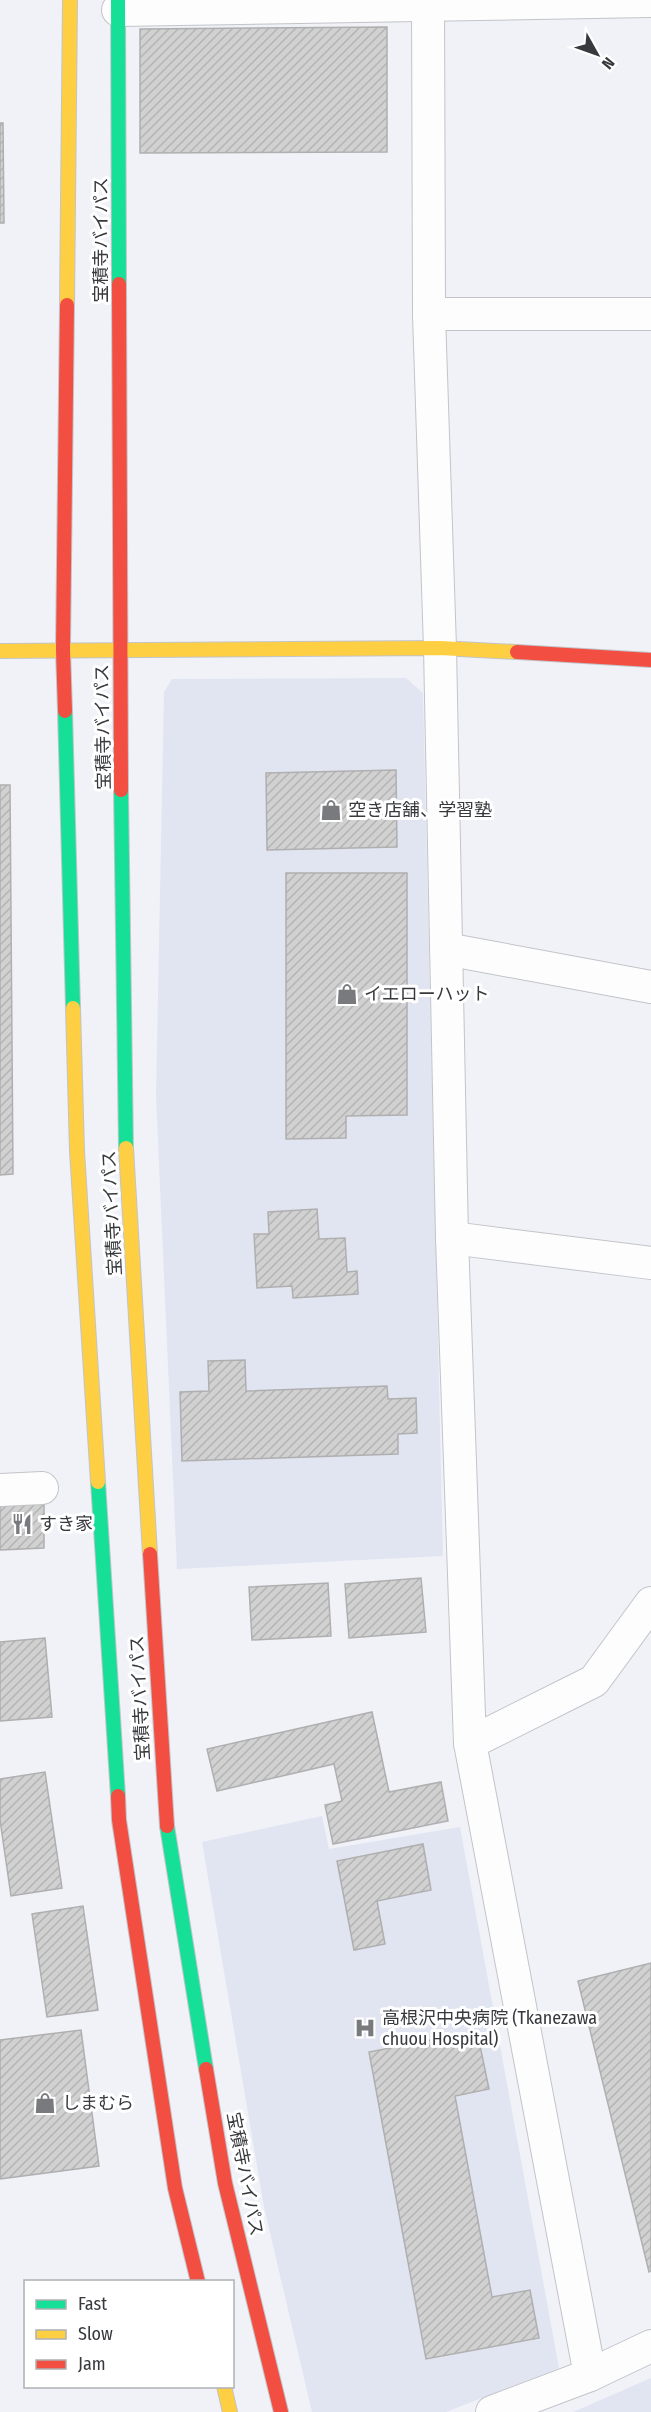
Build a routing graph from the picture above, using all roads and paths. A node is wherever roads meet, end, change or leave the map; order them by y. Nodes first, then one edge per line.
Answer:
1 (70, 0) edge
2 (651, 1) edge
3 (428, 3) edge
4 (118, 5) edge
5 (429, 314) junction
6 (651, 314) edge
7 (440, 648) junction
8 (63, 650) junction
9 (0, 651) edge
10 (120, 651) junction
11 (651, 660) edge
12 (446, 949) junction
13 (651, 987) edge
14 (452, 1238) junction
15 (651, 1263) edge
16 (42, 1488) dead end
17 (0, 1490) edge
18 (651, 1603) edge
19 (470, 1743) junction
20 (198, 2280) edge
21 (651, 2346) edge
22 (590, 2375) junction
23 (224, 2388) edge
24 (230, 2412) edge
25 (281, 2412) edge
26 (492, 2412) edge

1 - 8 main road, 宝積寺バイパス
2 - 3 street
3 - 4 street
3 - 5 street
4 - 10 main road, 宝積寺バイパス
5 - 6 street
5 - 7 street
7 - 10 main road
7 - 11 main road
7 - 12 street
8 - 9 main road
8 - 10 main road
8 - 20 main road, 宝積寺バイパス
10 - 25 main road, 宝積寺バイパス
12 - 13 street
12 - 14 street
14 - 15 street
14 - 19 street
16 - 17 street
18 - 19 street
19 - 22 street
21 - 22 street
22 - 26 street
23 - 24 main road

